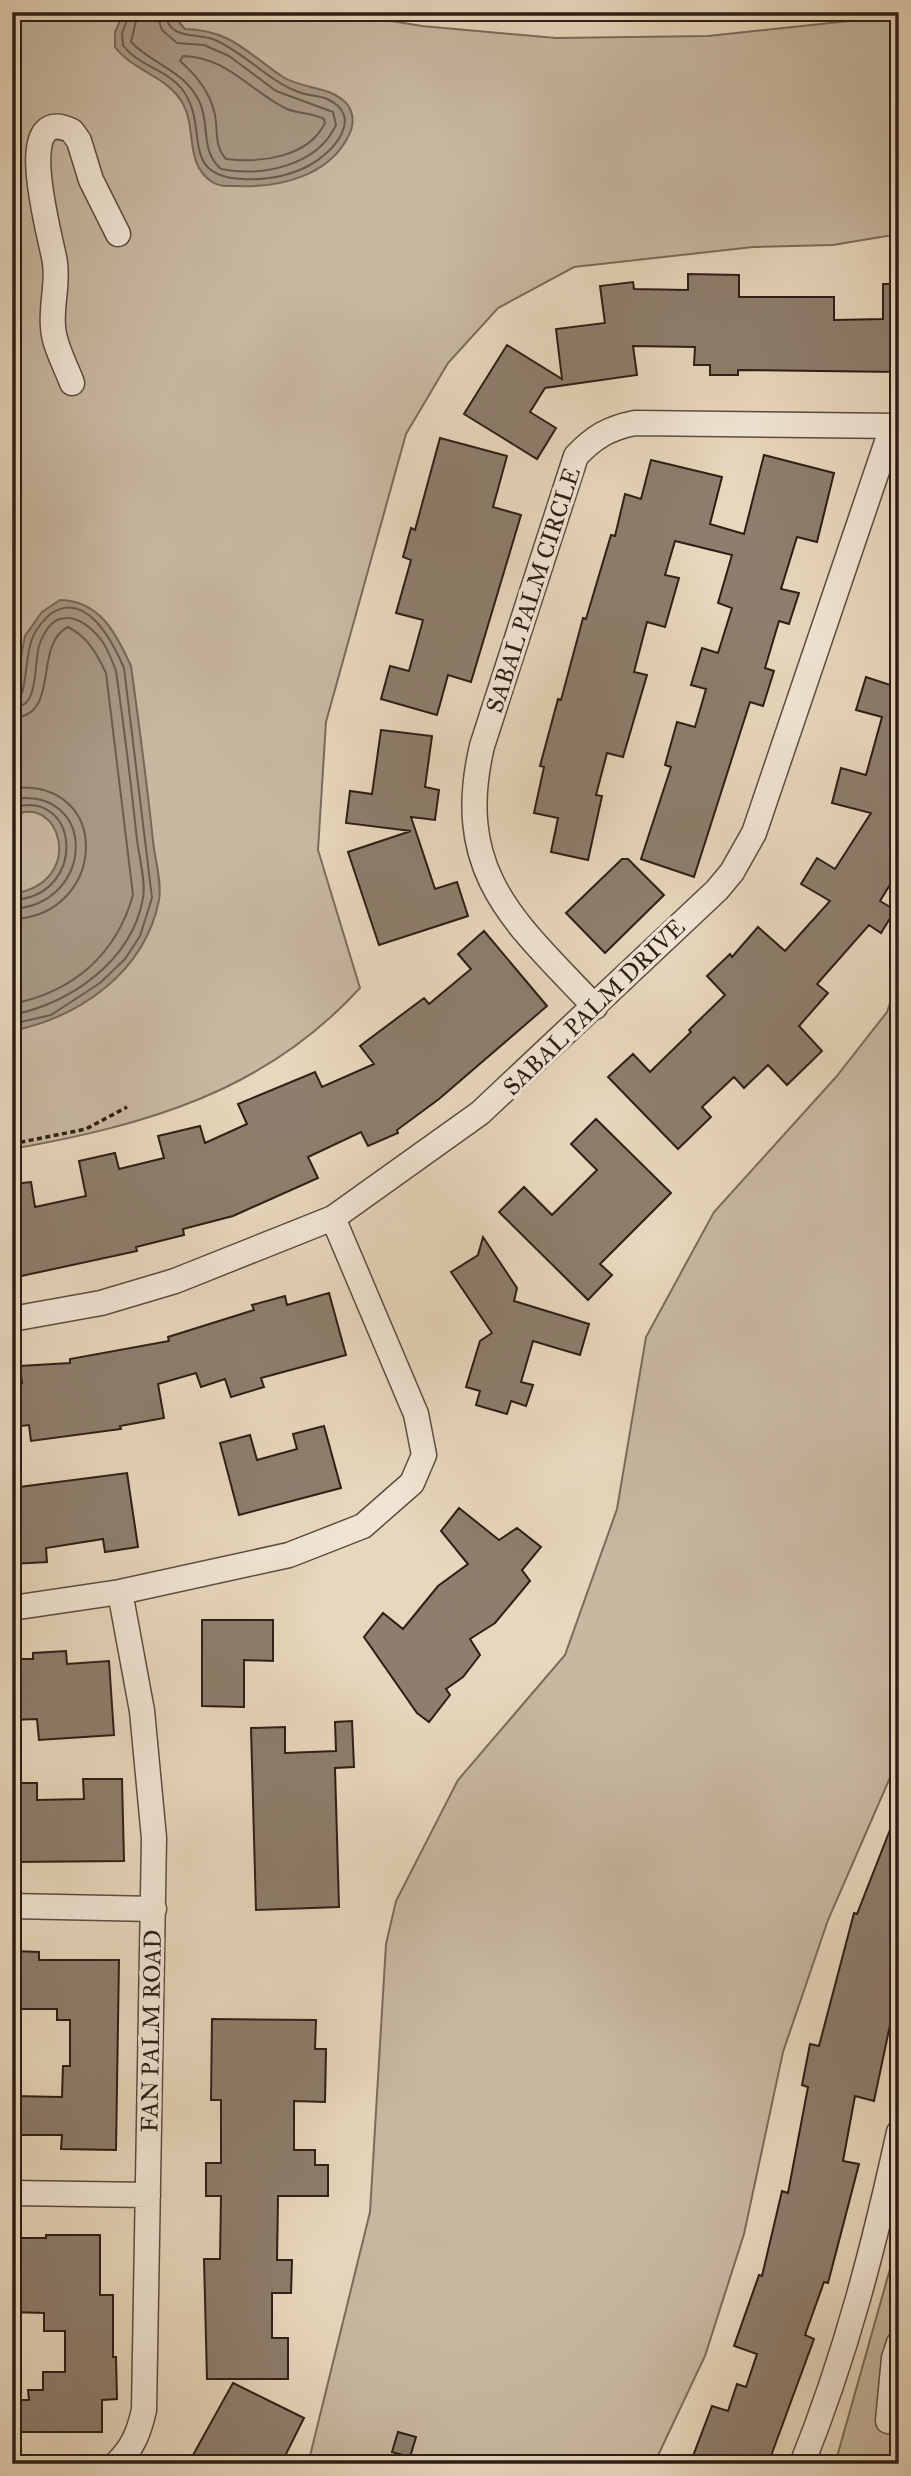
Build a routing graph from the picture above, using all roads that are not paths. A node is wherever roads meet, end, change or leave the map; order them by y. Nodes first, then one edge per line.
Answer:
1 (118, 234) dead end
2 (72, 383) dead end
3 (895, 427) edge
4 (595, 1007) junction
5 (333, 1218) junction
6 (12, 1319) edge
7 (120, 1592) junction
8 (12, 1608) edge
9 (12, 1906) edge
10 (154, 1909) junction
11 (899, 2132) edge
12 (12, 2193) edge
13 (148, 2195) junction
14 (899, 2343) edge
15 (888, 2421) dead end
16 (116, 2464) edge
17 (802, 2464) edge

1 - 2 street
3 - 4 street, SABAL PALM DRIVE
3 - 4 street, SABAL PALM CIRCLE
4 - 5 street, SABAL PALM DRIVE
5 - 6 street, SABAL PALM DRIVE
5 - 7 street
7 - 8 street
7 - 10 street, FAN PALM ROAD
9 - 10 street
10 - 13 street, FAN PALM ROAD
11 - 17 street
12 - 13 street
13 - 16 street, FAN PALM ROAD
14 - 15 street

